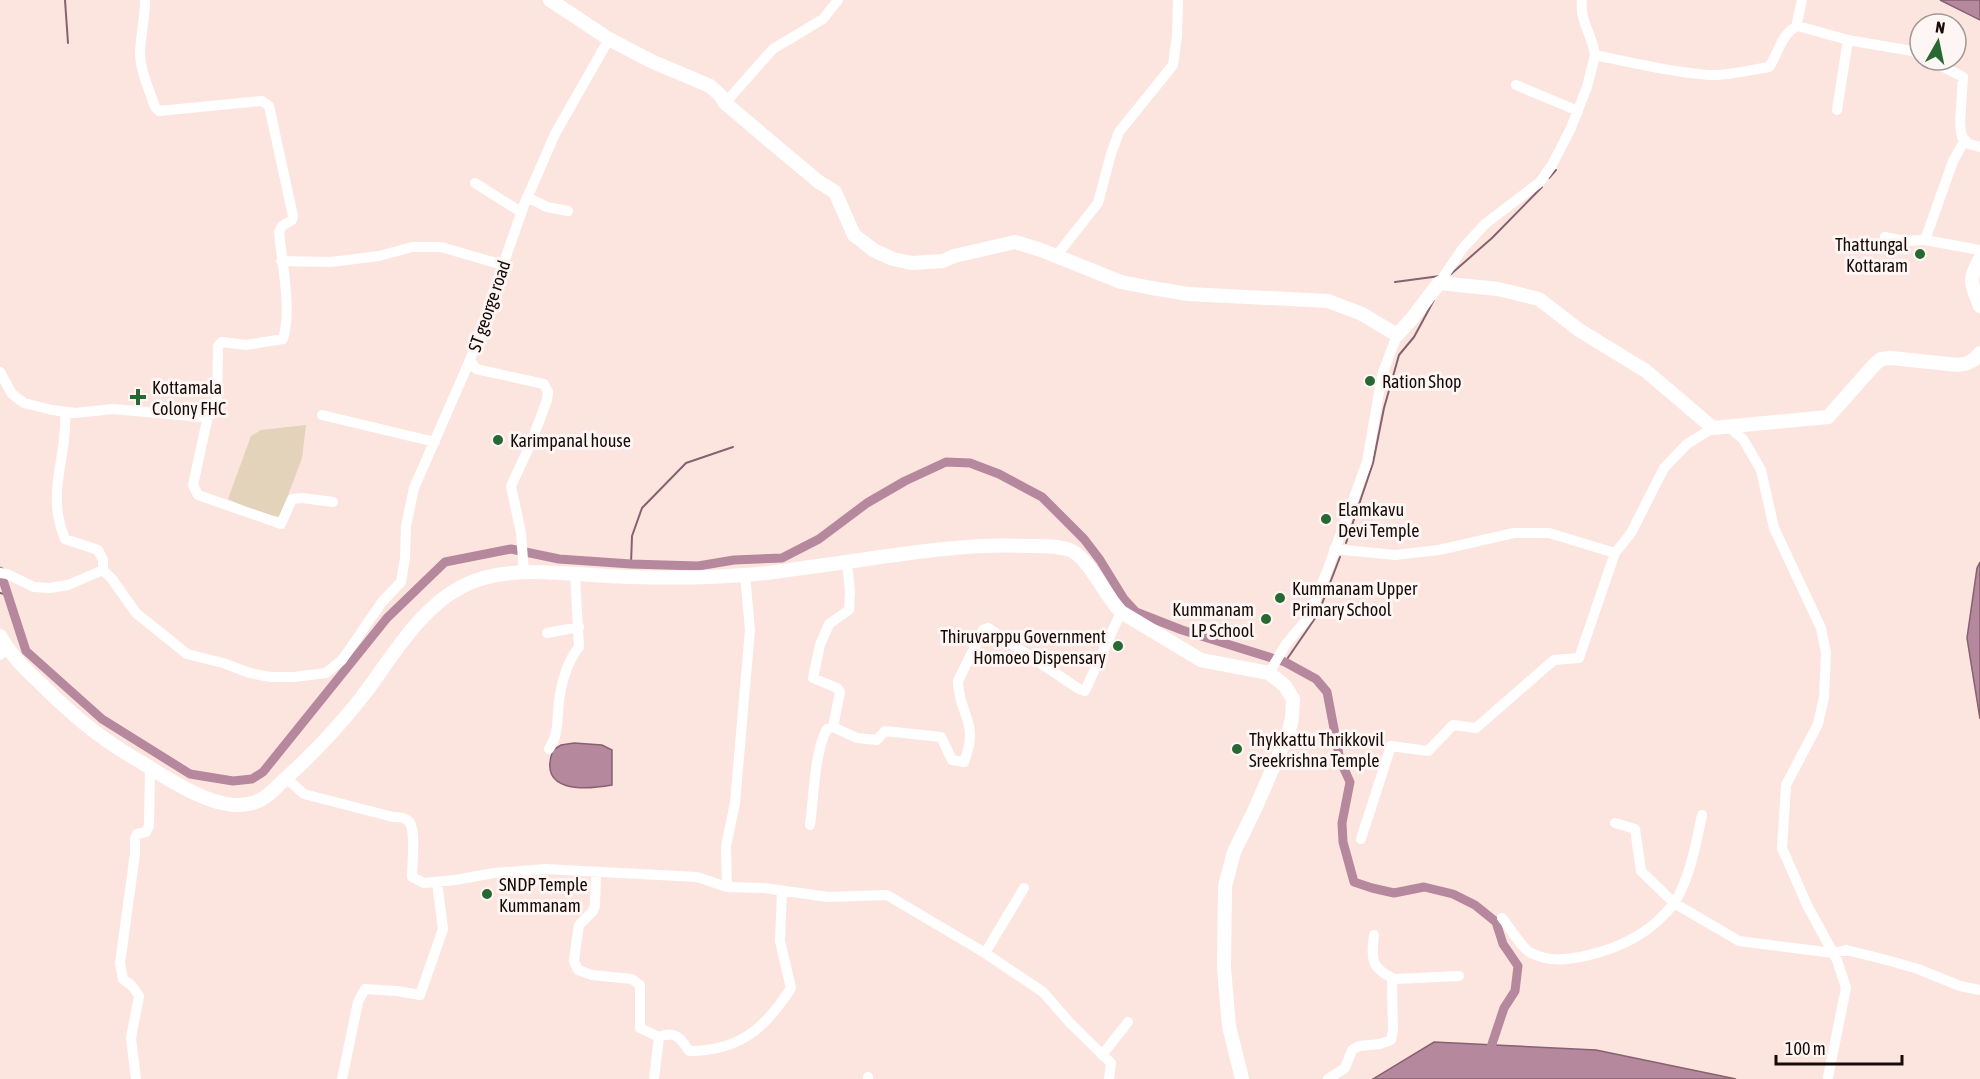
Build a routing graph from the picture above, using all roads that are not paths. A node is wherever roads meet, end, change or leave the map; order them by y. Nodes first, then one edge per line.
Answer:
1 (145, 0) edge
2 (550, 0) edge
3 (838, 0) edge
4 (1178, 0) edge
5 (1582, 0) edge
6 (1802, 0) edge
7 (1796, 27) junction
8 (609, 39) junction
9 (1848, 40) junction
10 (1908, 50) edge
11 (1595, 55) junction
12 (1953, 72) edge
13 (1516, 85) dead end
14 (725, 103) junction
15 (1837, 110) dead end
16 (1578, 111) junction
17 (1965, 140) junction
18 (1980, 147) edge
19 (475, 183) dead end
20 (527, 197) junction
21 (521, 212) junction
22 (568, 212) dead end
23 (1886, 237) dead end
24 (1925, 240) junction
25 (1980, 250) edge
26 (1056, 256) junction
27 (1980, 259) edge
28 (281, 261) junction
29 (503, 265) junction
30 (1442, 280) junction
31 (1980, 306) edge
32 (1397, 335) junction
33 (1980, 353) edge
34 (470, 360) junction
35 (0, 372) edge
36 (65, 412) junction
37 (322, 415) dead end
38 (208, 416) junction
39 (1713, 428) junction
40 (1730, 428) junction
41 (435, 442) junction
42 (333, 502) dead end
43 (1334, 549) junction
44 (1615, 553) junction
45 (847, 563) junction
46 (524, 568) junction
47 (103, 570) junction
48 (4, 573) edge
49 (575, 574) junction
50 (745, 575) junction
51 (1120, 612) junction
52 (579, 627) junction
53 (547, 633) dead end
54 (2, 646) edge
55 (1271, 669) junction
56 (833, 726) junction
57 (549, 749) dead end
58 (150, 768) junction
59 (286, 778) junction
60 (1702, 815) dead end
61 (1615, 823) dead end
62 (810, 825) dead end
63 (1361, 839) dead end
64 (596, 873) junction
65 (437, 882) junction
66 (727, 887) junction
67 (1024, 888) dead end
68 (782, 890) junction
69 (1674, 903) junction
70 (1502, 918) dead end
71 (1374, 935) dead end
72 (984, 953) junction
73 (1833, 953) junction
74 (1459, 976) dead end
75 (1395, 979) junction
76 (1980, 990) edge
77 (1128, 1022) dead end
78 (659, 1037) junction
79 (1102, 1055) junction
80 (1828, 1077) dead end
81 (136, 1079) edge
82 (342, 1079) edge
83 (654, 1079) edge
84 (1109, 1079) edge
85 (1243, 1079) edge
86 (1329, 1079) edge

1 - 28 street
2 - 8 main road
3 - 14 street
4 - 26 street
5 - 11 street
6 - 7 street
7 - 9 street
7 - 11 street
8 - 14 main road
8 - 20 street, ST george road
9 - 10 street
9 - 15 street
11 - 16 street
12 - 17 street
13 - 16 street
14 - 26 main road
16 - 30 street
17 - 18 street
17 - 24 street
19 - 21 street
20 - 21 street, ST george road
20 - 22 street
21 - 29 street, ST george road
23 - 24 street
24 - 25 street
26 - 32 main road
27 - 31 main road
28 - 29 street
28 - 38 street
29 - 34 street, ST george road
30 - 32 main road
30 - 39 main road
32 - 43 street
33 - 40 main road
34 - 41 street
34 - 46 street, ST george road
35 - 36 street
36 - 38 street
36 - 47 street
37 - 41 street
38 - 42 street
39 - 40 main road
39 - 44 street
40 - 73 street
41 - 47 street
43 - 44 street
43 - 55 street
44 - 63 street
45 - 50 main road
45 - 51 main road
45 - 56 street
46 - 49 main road
46 - 59 main road
47 - 48 street
49 - 50 main road
49 - 52 street
50 - 66 street
51 - 55 main road
51 - 56 street
52 - 53 street
52 - 57 street
54 - 58 main road
55 - 85 main road
56 - 62 street
58 - 59 main road
58 - 81 street
59 - 65 street
60 - 69 street
61 - 69 street
64 - 65 street
64 - 66 street
64 - 78 street
65 - 82 street
66 - 68 street
67 - 72 street
68 - 72 street
68 - 78 street
69 - 70 street
69 - 73 street
71 - 75 street
72 - 79 street
73 - 76 street
73 - 80 street
74 - 75 street
75 - 86 street
77 - 79 street
78 - 83 street
79 - 84 street

